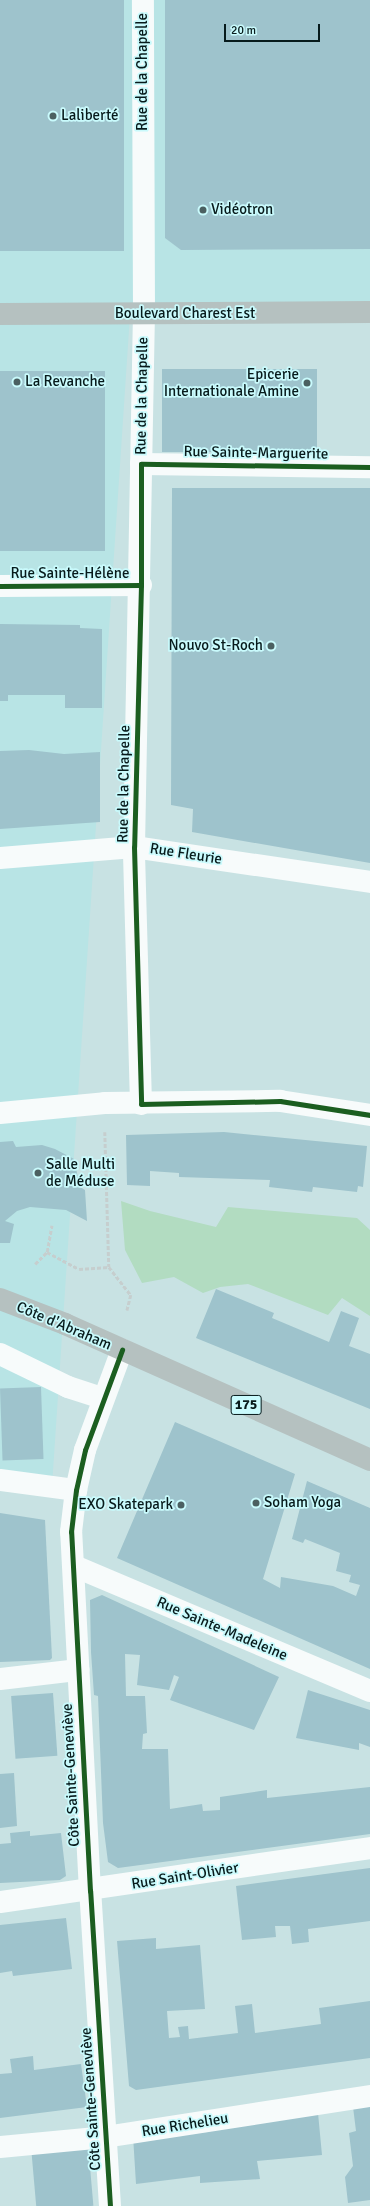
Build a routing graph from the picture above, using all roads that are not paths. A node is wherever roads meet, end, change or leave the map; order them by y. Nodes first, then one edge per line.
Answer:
1 (143, 0) edge
2 (370, 312) edge
3 (0, 314) edge
4 (144, 314) junction
5 (141, 464) junction
6 (370, 467) edge
7 (141, 585) junction
8 (0, 586) edge
9 (134, 847) junction
10 (0, 858) edge
11 (370, 882) edge
12 (141, 1104) junction
13 (0, 1113) edge
14 (370, 1115) edge
15 (0, 1299) edge
16 (122, 1350) junction
17 (0, 1354) edge
18 (102, 1398) junction
19 (370, 1460) edge
20 (0, 1480) edge
21 (76, 1490) junction
22 (74, 1566) junction
23 (78, 1670) junction
24 (0, 1679) edge
25 (370, 1692) edge
26 (370, 1848) edge
27 (90, 1890) junction
28 (0, 1902) edge
29 (370, 2096) edge
30 (106, 2137) junction
31 (0, 2147) edge
32 (110, 2206) edge

1 - 4 street, Rue de la Chapelle
2 - 4 main road, Boulevard Charest Est
3 - 4 main road, Boulevard Charest Est
4 - 5 street, Rue de la Chapelle
5 - 6 street, Rue Sainte-Marguerite
5 - 7 street, Rue de la Chapelle
7 - 8 street, Rue Sainte-Hélène
7 - 9 street, Rue de la Chapelle
9 - 10 street, Rue Fleurie
9 - 11 street, Rue Fleurie
9 - 12 street, Rue de la Chapelle
12 - 13 street
12 - 14 street
15 - 16 main road, Côte d'Abraham / 175
16 - 18 street, Côte Sainte-Geneviève
16 - 19 main road, Côte d'Abraham / 175
17 - 18 street
18 - 21 street, Côte Sainte-Geneviève
20 - 21 street
21 - 22 street, Côte Sainte-Geneviève
22 - 23 street, Côte Sainte-Geneviève
22 - 25 street, Rue Sainte-Madeleine
23 - 24 street
23 - 27 street, Côte Sainte-Geneviève
26 - 27 street, Rue Saint-Olivier
27 - 28 street, Rue Saint-Olivier
27 - 30 street, Côte Sainte-Geneviève
29 - 30 street, Rue Richelieu
30 - 31 street, Rue Richelieu
30 - 32 street, Côte Sainte-Geneviève

